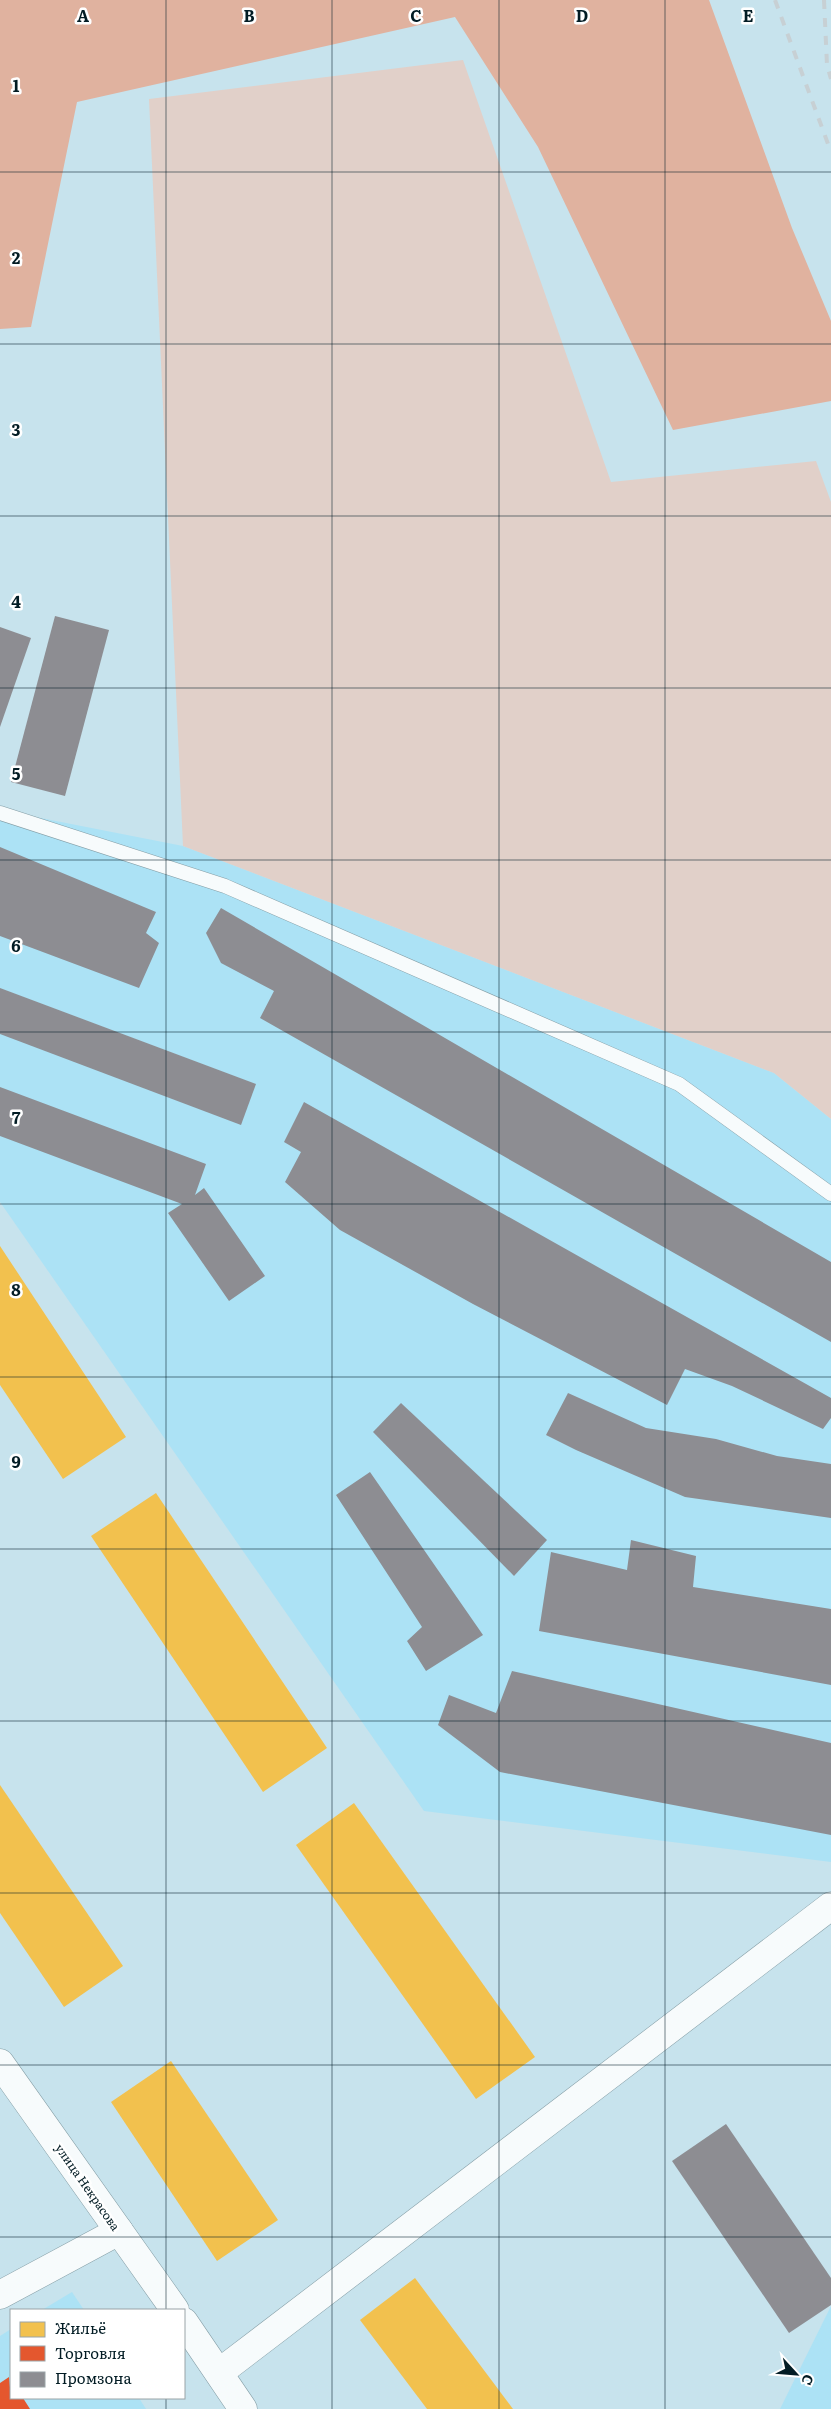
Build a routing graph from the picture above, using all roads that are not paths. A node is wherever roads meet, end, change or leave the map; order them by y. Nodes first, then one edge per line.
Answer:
1 (0, 813) edge
2 (831, 1194) edge
3 (831, 1906) edge
4 (0, 2064) edge
5 (119, 2231) junction
6 (0, 2295) edge
7 (174, 2309) edge
8 (185, 2323) edge
9 (220, 2372) junction
10 (243, 2409) edge

1 - 2 lane
3 - 9 street
4 - 5 street, улица Некрасова
5 - 6 street
5 - 7 street, улица Некрасова
8 - 9 street
9 - 10 street

